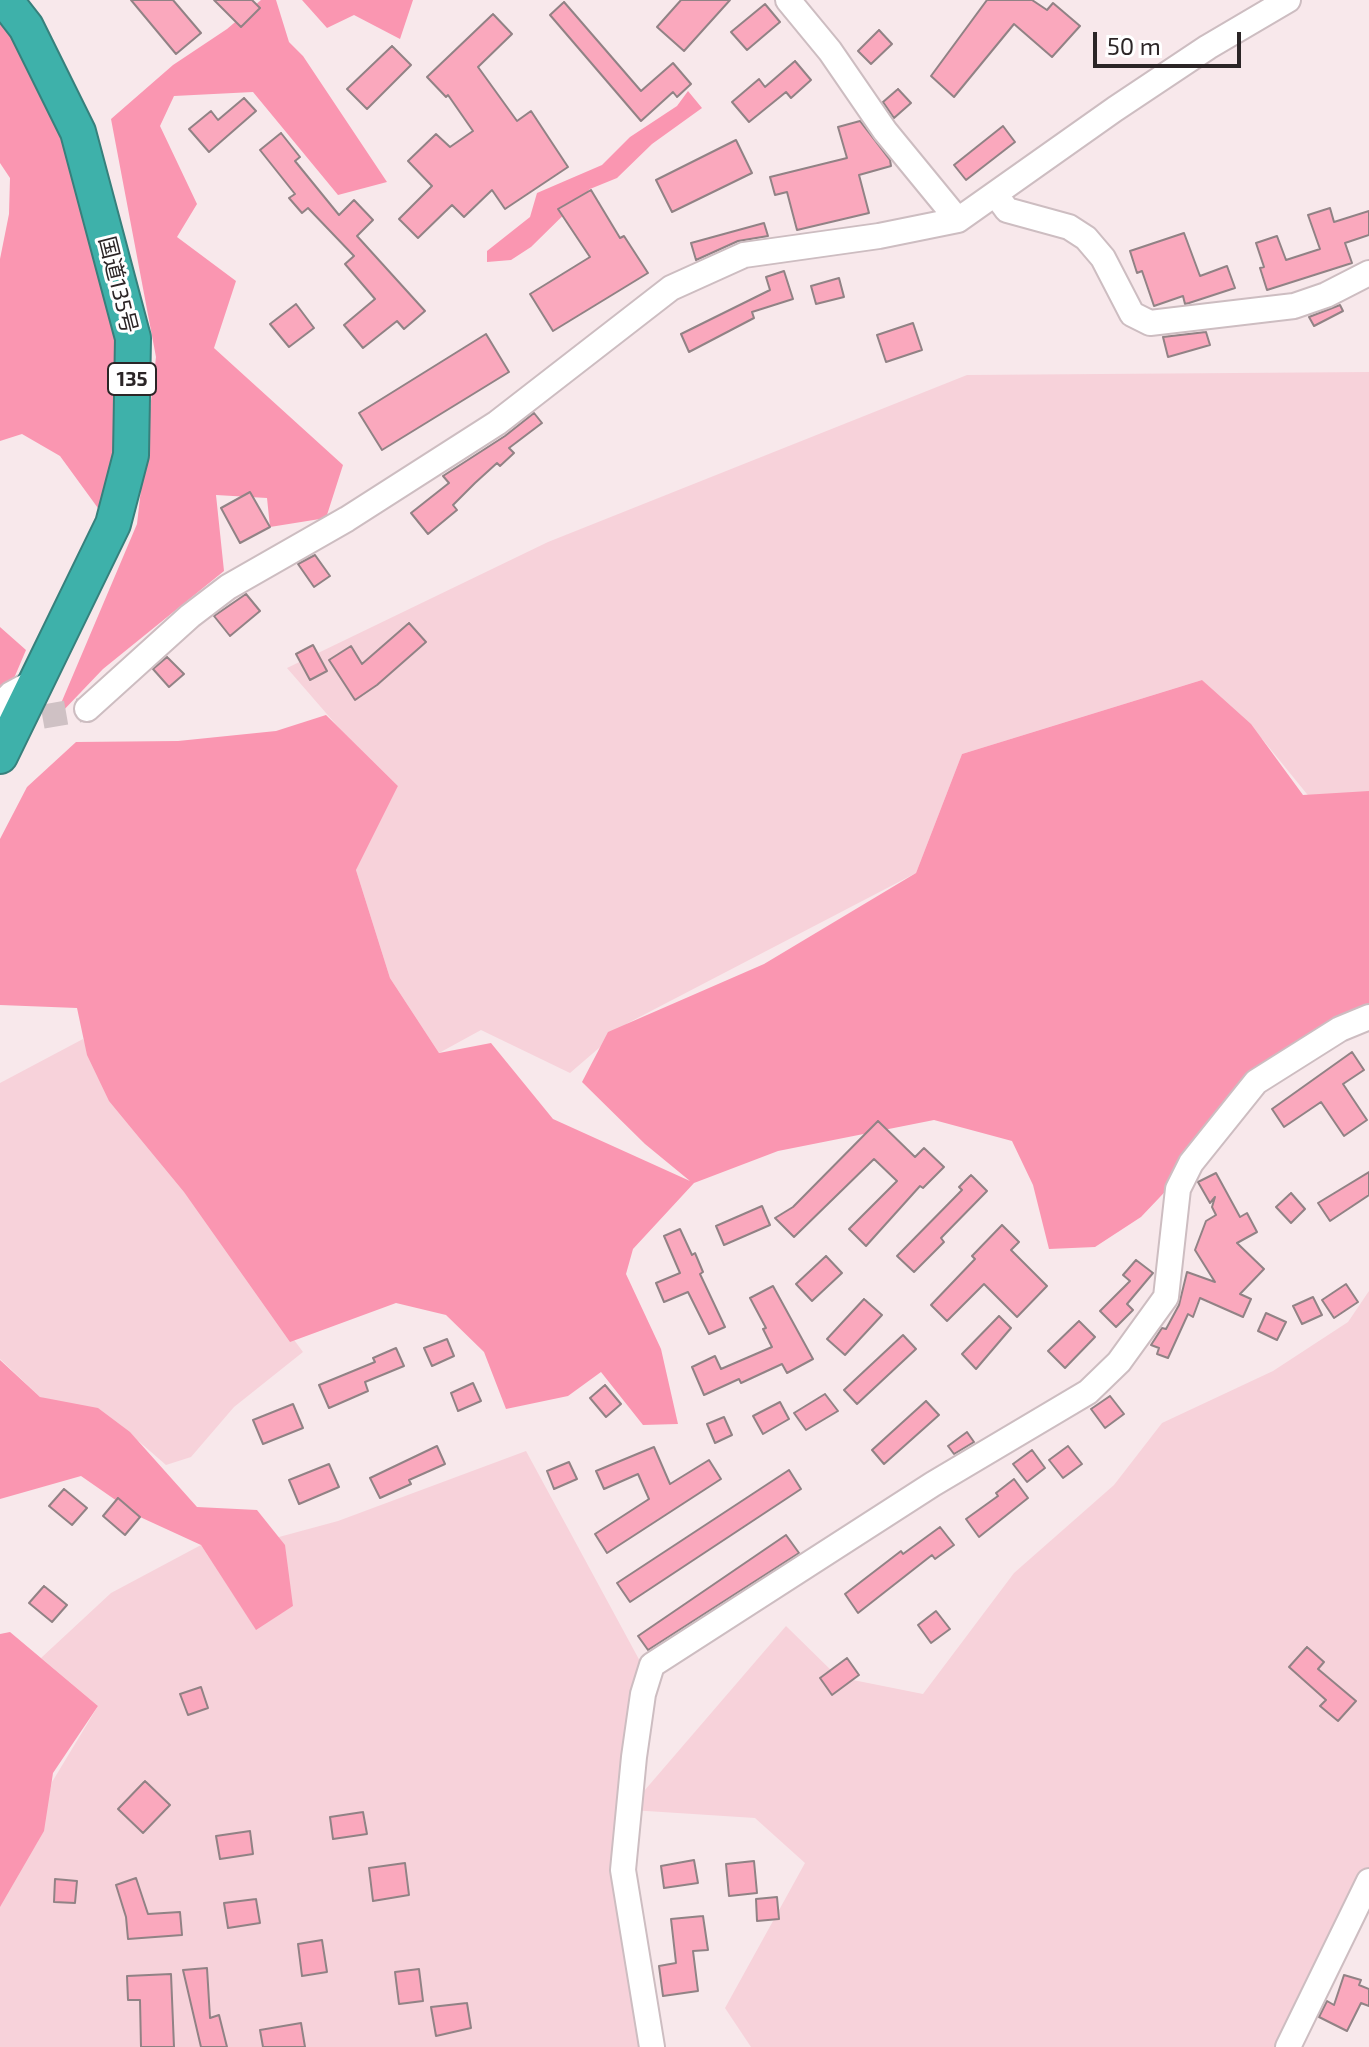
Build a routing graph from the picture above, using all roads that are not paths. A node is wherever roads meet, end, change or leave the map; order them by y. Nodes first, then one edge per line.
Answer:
1 (5, 0) edge
2 (788, 0) edge
3 (1288, 0) edge
4 (996, 195) junction
5 (958, 220) junction
6 (1369, 273) edge
7 (37, 680) junction
8 (0, 706) edge
9 (87, 709) tunnel mouth
10 (0, 756) edge
11 (1369, 1017) edge
12 (1369, 1881) edge
13 (652, 2047) edge
14 (1288, 2047) edge

1 - 7 highway, 国道135号 / 135
2 - 5 street
3 - 4 street
4 - 5 street
4 - 6 street
5 - 9 street
7 - 8 street
7 - 10 highway, 国道135号 / 135
11 - 13 street
12 - 14 street

